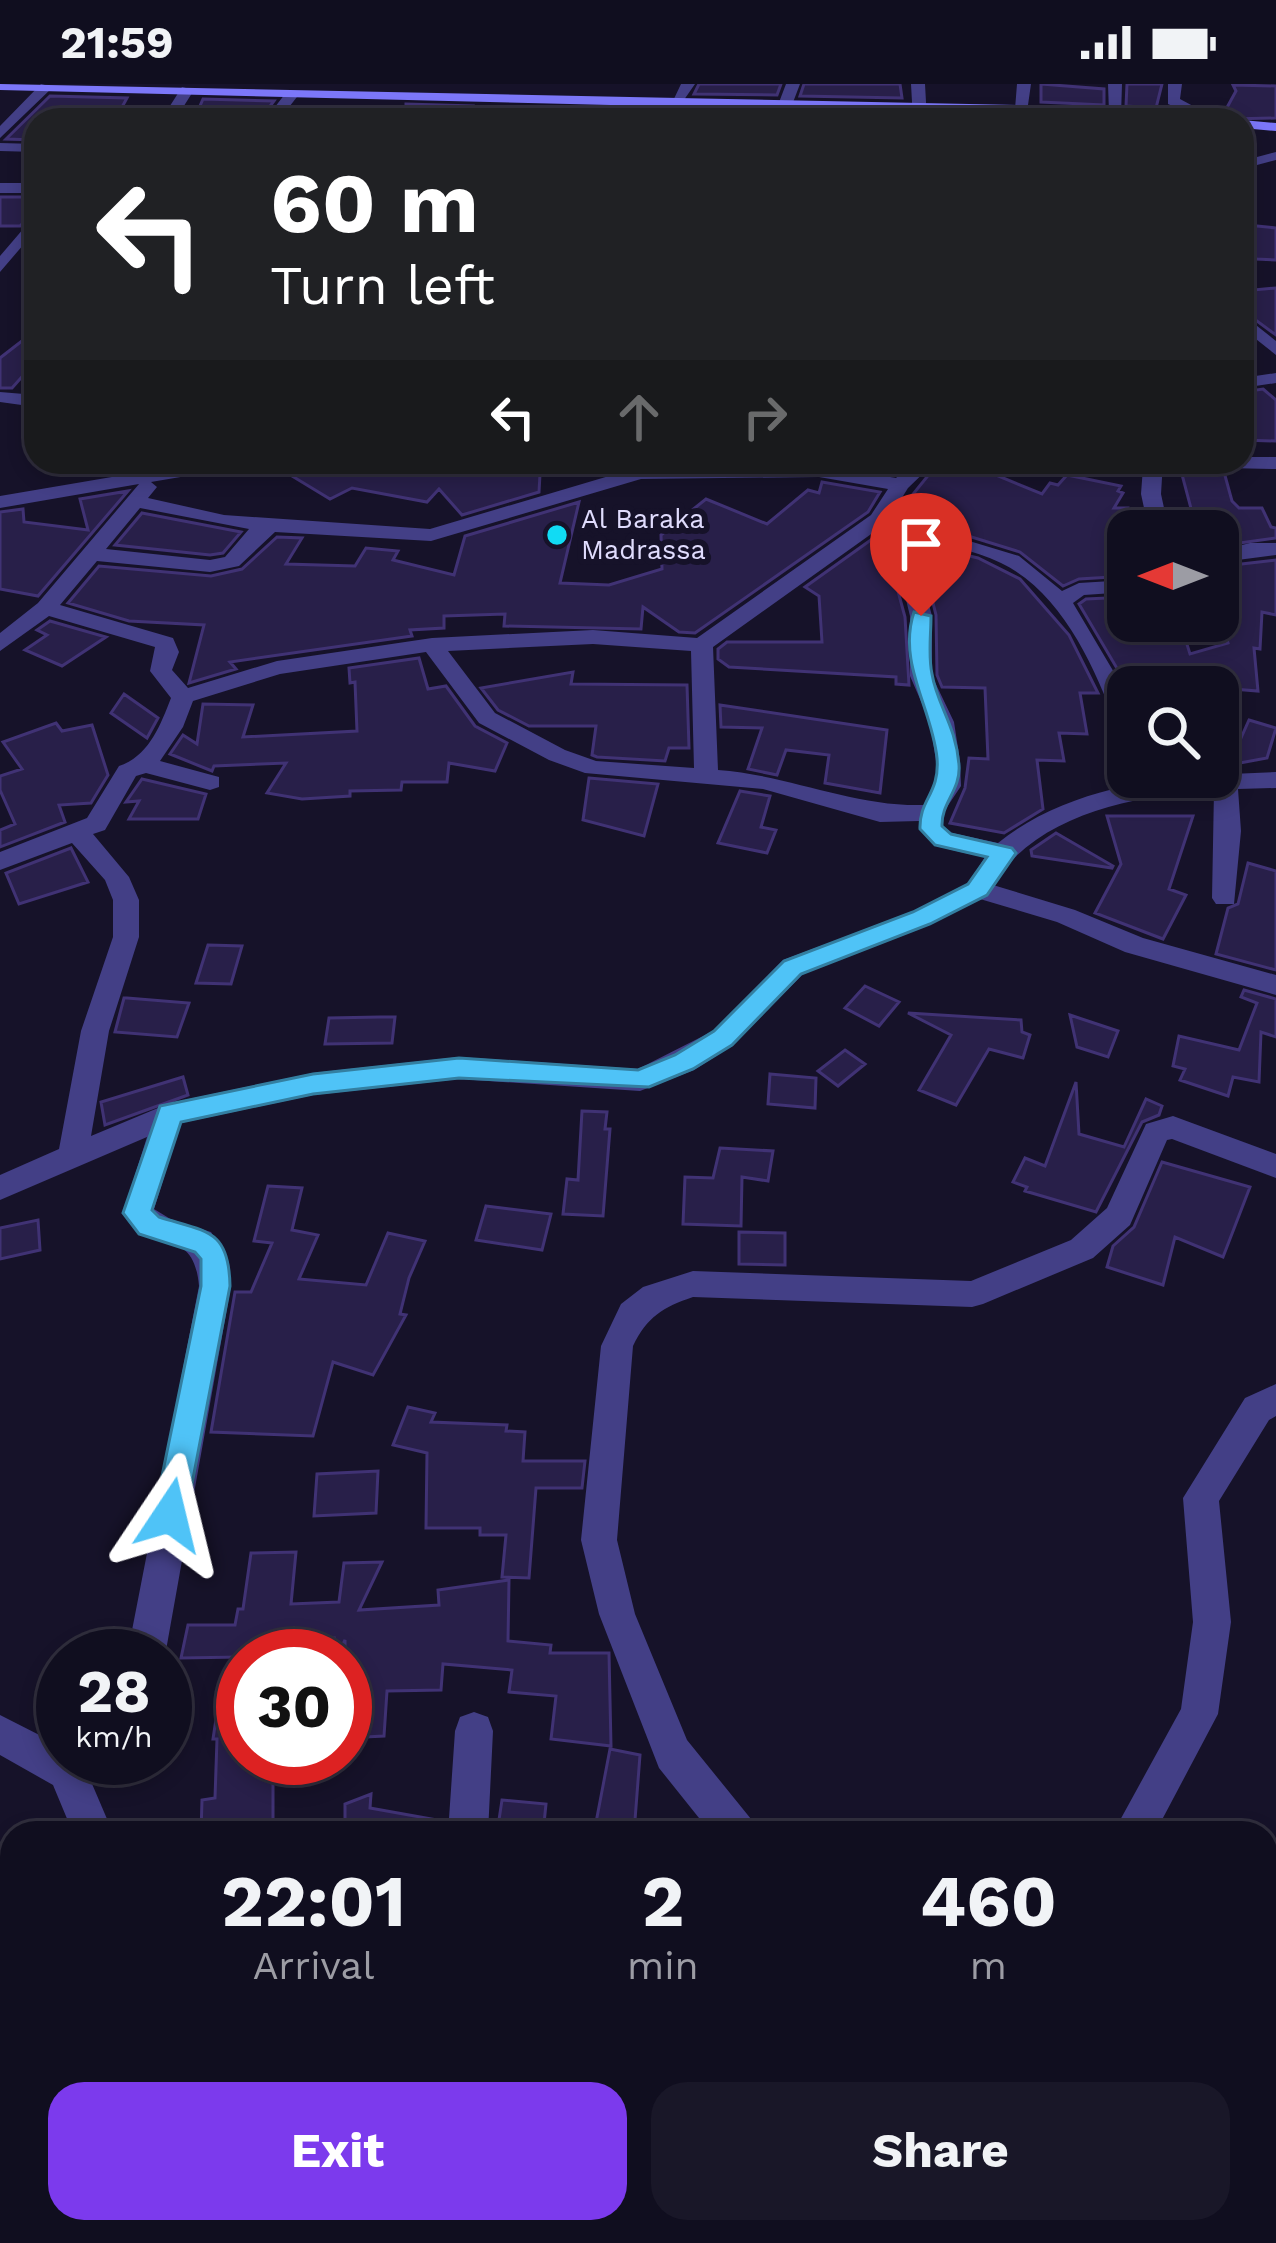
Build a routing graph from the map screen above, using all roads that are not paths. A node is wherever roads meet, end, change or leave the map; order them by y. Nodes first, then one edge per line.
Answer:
1 (688, 84) edge
2 (793, 84) edge
3 (1175, 84) edge
4 (73, 85) edge
5 (0, 86) edge
6 (168, 86) edge
7 (46, 87) junction
8 (267, 88) edge
9 (187, 90) junction
10 (506, 90) edge
11 (293, 94) junction
12 (679, 104) junction
13 (729, 104) junction
14 (785, 105) junction
15 (25, 108) edge
16 (176, 108) edge
17 (282, 108) edge
18 (732, 108) edge
19 (812, 108) edge
20 (1189, 108) edge
21 (24, 109) edge
22 (0, 134) edge
23 (24, 236) edge
24 (0, 267) edge
25 (177, 474) edge
26 (637, 474) edge
27 (835, 474) edge
28 (911, 474) edge
29 (1152, 474) edge
30 (153, 479) junction
31 (899, 485) junction
32 (135, 501) junction
33 (0, 502) edge
34 (1154, 510) edge
35 (275, 524) junction
36 (889, 524) junction
37 (1276, 549) edge
38 (1239, 552) edge
39 (92, 554) junction
40 (1107, 588) edge
41 (1060, 603) junction
42 (46, 608) junction
43 (0, 644) edge
44 (433, 645) junction
45 (702, 645) junction
46 (1107, 673) edge
47 (184, 697) junction
48 (145, 765) junction
49 (706, 775) junction
50 (1275, 777) edge
51 (1239, 778) edge
52 (210, 782) dead end
53 (1124, 798) edge
54 (1227, 798) edge
55 (931, 813) junction
56 (78, 833) junction
57 (1004, 853) junction
58 (0, 862) edge
59 (978, 889) junction
60 (1225, 898) dead end
61 (1276, 985) edge
62 (170, 1114) junction
63 (72, 1159) junction
64 (1276, 1166) edge
65 (0, 1188) edge
66 (1276, 1400) edge
67 (151, 1629) edge
68 (474, 1730) dead end
69 (0, 1734) edge
70 (36, 1748) edge
71 (83, 1785) edge
72 (90, 1821) edge
73 (469, 1821) edge
74 (727, 1821) edge
75 (1140, 1821) edge

1 - 12 street
2 - 14 street
3 - 20 street
4 - 6 street
4 - 7 street
5 - 7 street
6 - 9 street
7 - 15 street
8 - 9 street
8 - 11 street
9 - 16 street
10 - 11 street
10 - 12 street
11 - 17 street
12 - 13 street
13 - 14 street
13 - 18 street
14 - 19 street
21 - 22 street
23 - 24 street
25 - 30 street
26 - 35 street
27 - 31 street
28 - 31 street
29 - 34 street
30 - 32 street
30 - 33 street
31 - 36 street
32 - 35 street
32 - 39 street
35 - 39 street
36 - 41 street
36 - 45 street
36 - 55 street
37 - 38 street
39 - 42 street
40 - 41 street
41 - 46 street
42 - 43 street
42 - 47 street
44 - 45 street
44 - 47 street
44 - 49 street
45 - 49 street
47 - 48 street
48 - 52 street
48 - 56 street
49 - 55 street
50 - 51 street
53 - 57 street
54 - 60 street
55 - 57 street
56 - 58 street
56 - 63 street
57 - 59 street
59 - 61 street
59 - 62 street
62 - 63 street
62 - 67 street
63 - 65 street
64 - 74 street
66 - 75 street
68 - 73 street
69 - 70 street
71 - 72 street

